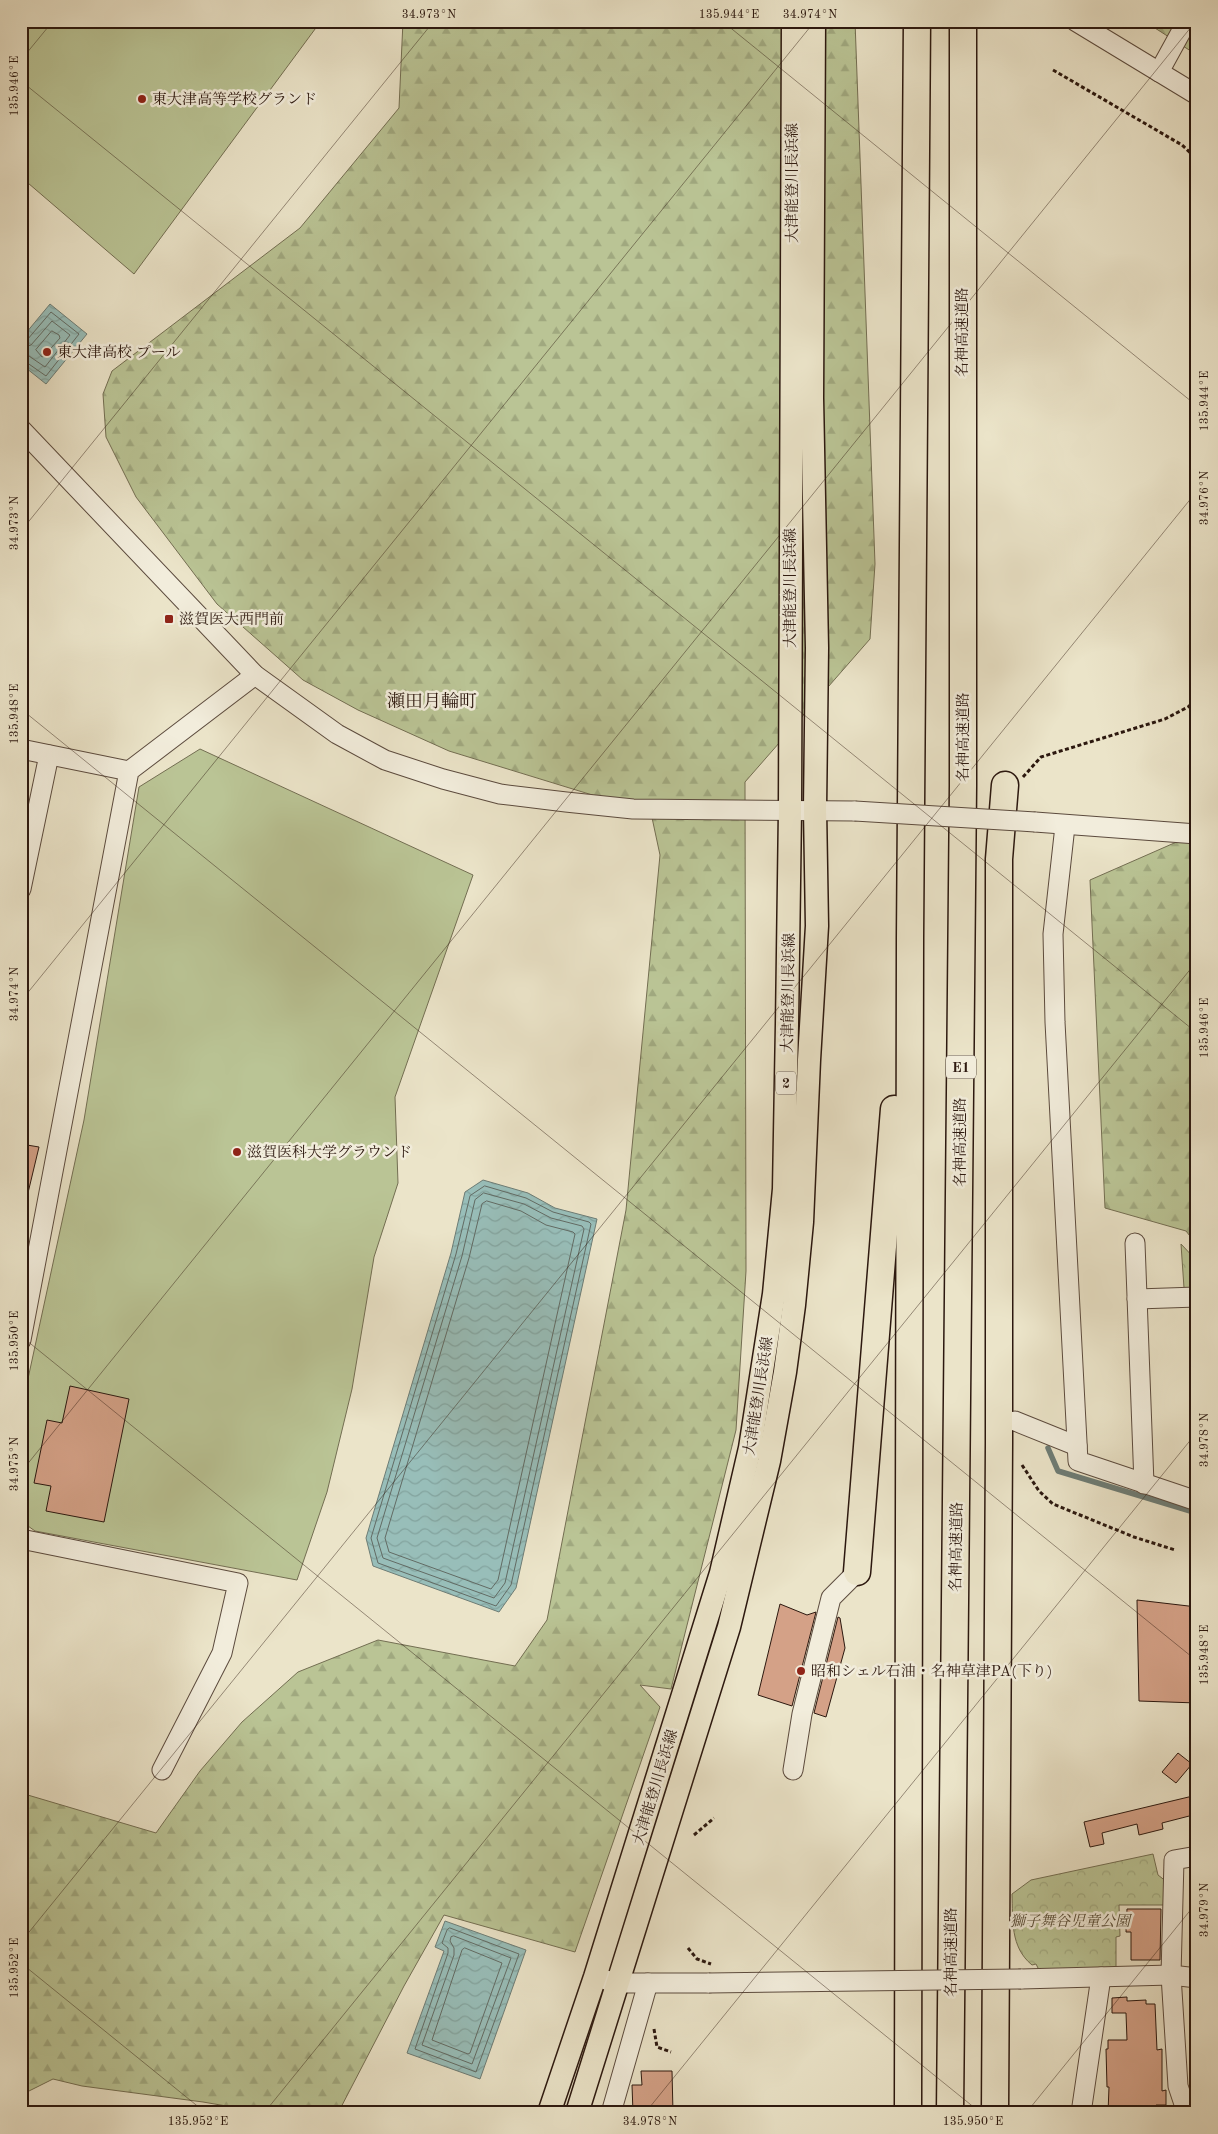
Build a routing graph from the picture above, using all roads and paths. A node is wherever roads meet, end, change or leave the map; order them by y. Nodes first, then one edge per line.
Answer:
1 (793, 21) edge
2 (814, 21) edge
3 (917, 21) edge
4 (962, 21) edge
5 (1075, 21) edge
6 (1187, 21) edge
7 (1053, 70) dead end
8 (1159, 72) junction
9 (1197, 95) edge
10 (1197, 159) edge
11 (21, 429) edge
12 (255, 675) junction
13 (21, 749) edge
14 (49, 755) junction
15 (129, 771) junction
16 (1005, 785) dead end
17 (816, 809) junction
18 (790, 810) junction
19 (1065, 826) junction
20 (1197, 834) edge
21 (21, 888) edge
22 (910, 939) junction
23 (1135, 1243) dead end
24 (28, 1272) edge
25 (1197, 1297) edge
26 (1137, 1299) junction
27 (21, 1340) edge
28 (1015, 1421) dead end
29 (1077, 1446) junction
30 (1144, 1484) junction
31 (1197, 1501) edge
32 (21, 1539) edge
33 (858, 1572) joint
34 (162, 1770) dead end
35 (793, 1770) dead end
36 (714, 1818) dead end
37 (694, 1835) dead end
38 (1197, 1856) edge
39 (688, 1948) dead end
40 (711, 1974) junction
41 (1171, 1975) junction
42 (595, 1977) junction
43 (1101, 1977) junction
44 (1197, 1978) edge
45 (619, 1983) junction
46 (648, 1983) junction
47 (549, 2113) edge
48 (577, 2113) edge
49 (611, 2113) edge
50 (908, 2113) edge
51 (950, 2113) edge
52 (995, 2113) edge
53 (1081, 2113) edge
54 (1187, 2113) edge

1 - 18 main road, 大津能登川長浜線 / 2
2 - 17 main road, 大津能登川長浜線 / 2
3 - 22 highway
4 - 51 highway, 名神高速道路 / E1
5 - 8 street
6 - 8 street
7 - 10 path
8 - 9 street
11 - 12 street
12 - 15 street
12 - 18 street
13 - 14 street
14 - 15 street
14 - 21 street
15 - 24 street
16 - 52 highway
17 - 18 street
17 - 19 street, bridge
17 - 45 main road, 大津能登川長浜線 / 2
18 - 42 main road, 大津能登川長浜線 / 2
19 - 20 street
19 - 29 street
22 - 33 highway
22 - 50 highway
23 - 26 street
24 - 27 street
25 - 26 street
26 - 30 street
28 - 29 street
29 - 30 street
30 - 31 street
32 - 34 street
33 - 35 street
36 - 37 path
38 - 41 street
39 - 40 path
40 - 43 street, bridge
40 - 46 street
41 - 43 street
41 - 44 street
41 - 54 street
42 - 45 street
42 - 47 main road, 大津能登川長浜線 / 2
43 - 53 street
45 - 46 street
45 - 48 main road, 大津能登川長浜線 / 2
46 - 49 street

